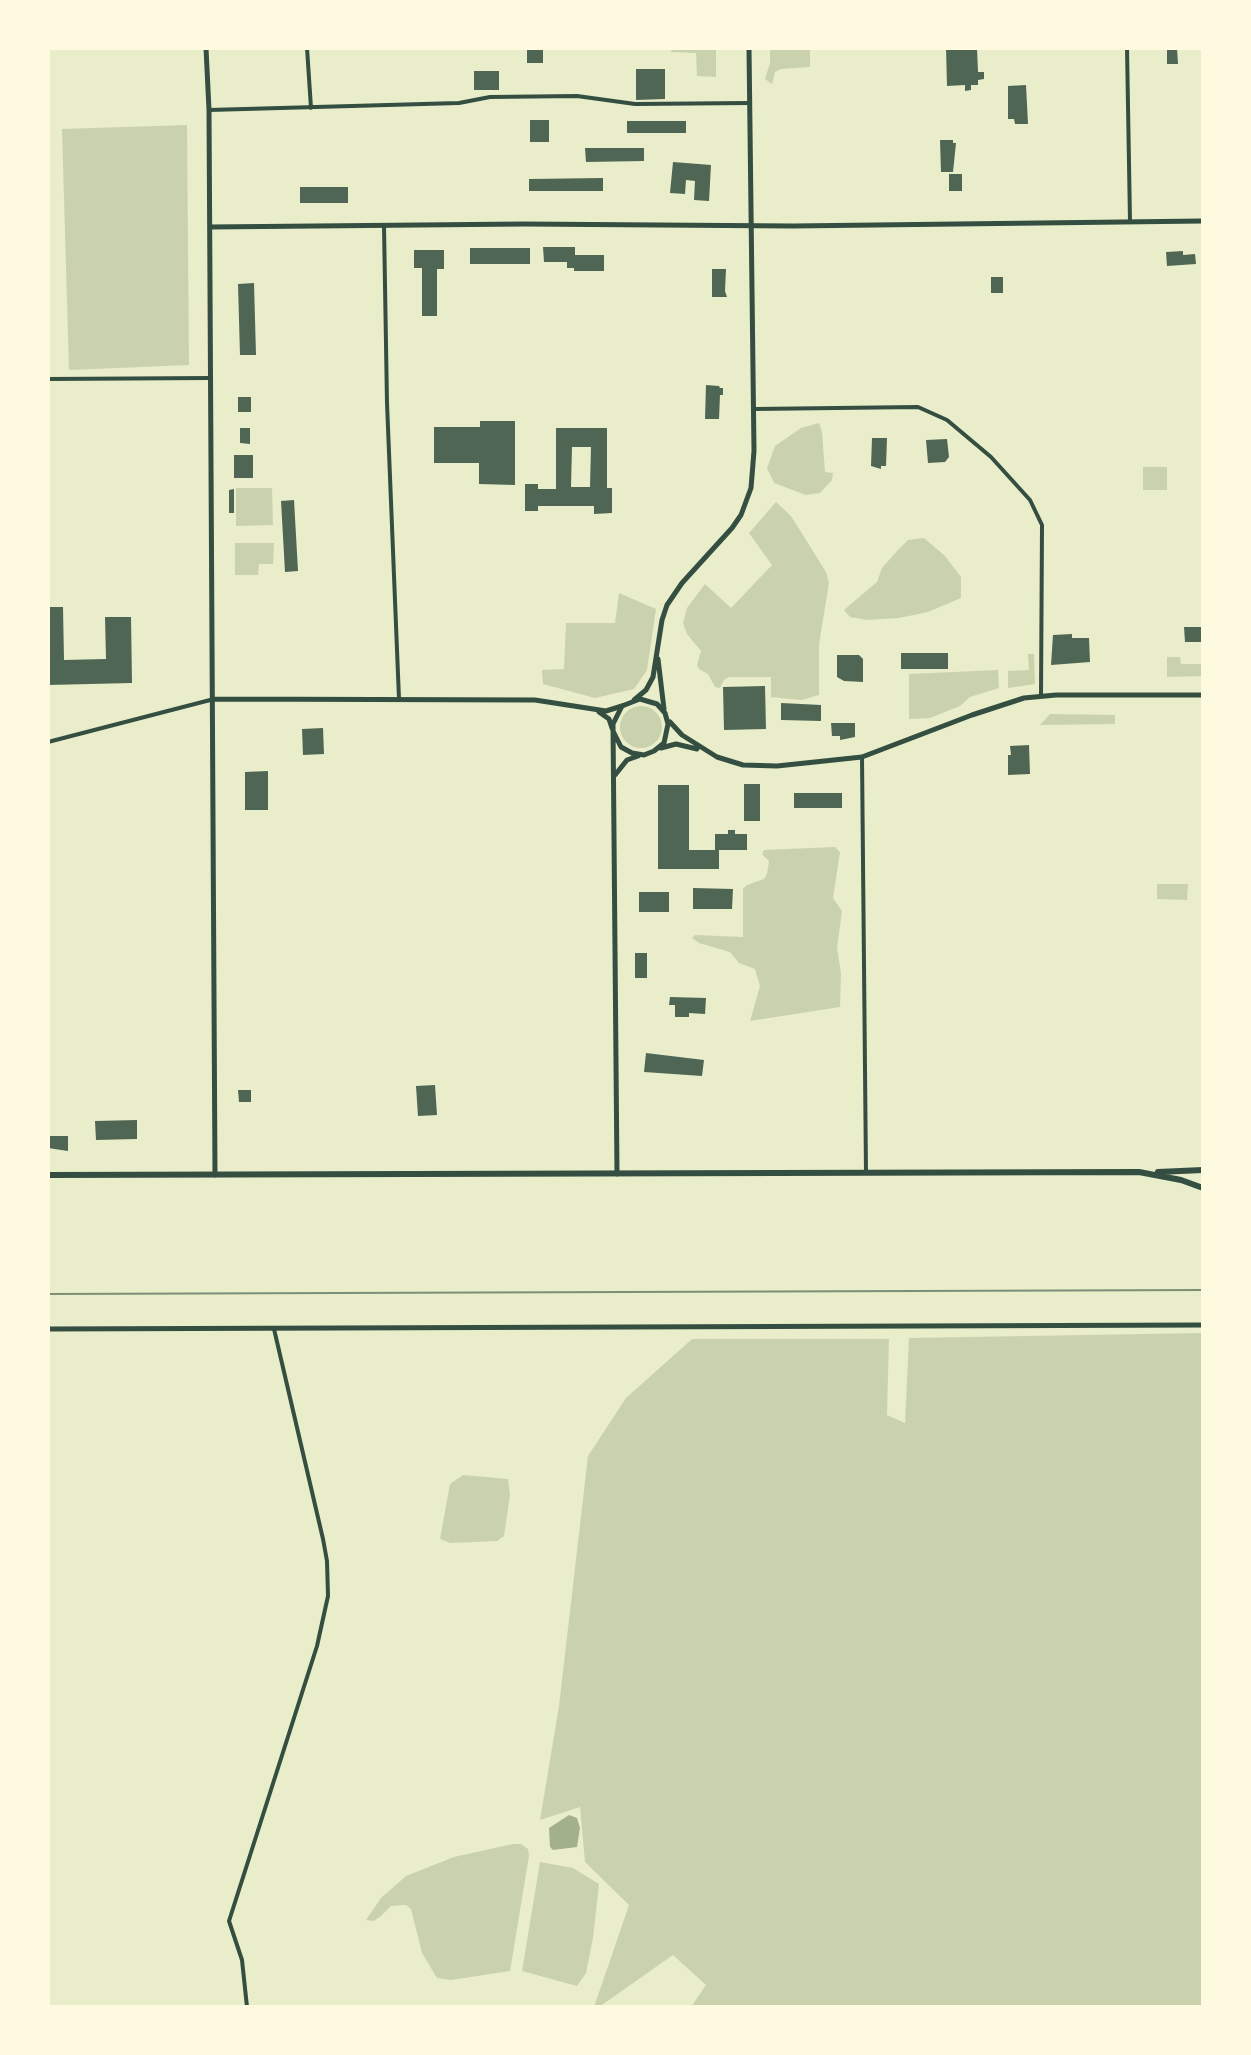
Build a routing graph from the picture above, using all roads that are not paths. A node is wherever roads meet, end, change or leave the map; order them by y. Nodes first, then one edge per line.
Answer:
1 (206, 48) edge
2 (307, 48) edge
3 (749, 48) edge
4 (1127, 48) edge
5 (750, 103) junction
6 (311, 108) junction
7 (209, 110) junction
8 (1130, 221) junction
9 (1203, 221) edge
10 (384, 226) junction
11 (751, 226) junction
12 (210, 227) junction
13 (211, 378) junction
14 (48, 379) edge
15 (753, 409) junction
16 (658, 649) junction
17 (1041, 695) junction
18 (1203, 695) edge
19 (214, 699) junction
20 (399, 699) junction
21 (634, 700) junction
22 (622, 706) junction
23 (591, 709) junction
24 (666, 716) junction
25 (613, 731) junction
26 (48, 742) edge
27 (654, 751) junction
28 (706, 752) junction
29 (644, 755) junction
30 (862, 757) junction
31 (615, 775) junction
32 (1203, 1170) edge
33 (1139, 1172) junction
34 (866, 1173) junction
35 (617, 1174) junction
36 (48, 1175) edge
37 (215, 1175) junction
38 (1203, 1188) edge
39 (1203, 1325) edge
40 (274, 1328) junction
41 (48, 1329) edge
42 (247, 2007) edge

1 - 7 main road
2 - 6 street
3 - 5 main road
4 - 8 street
5 - 6 street
5 - 11 main road
6 - 7 street
7 - 12 main road
8 - 9 main road
8 - 11 main road
10 - 11 main road
10 - 12 main road
10 - 20 street
11 - 15 main road
12 - 13 main road
13 - 14 street
13 - 19 main road
15 - 16 main road
15 - 17 street
16 - 21 main road
16 - 24 main road
17 - 18 main road
17 - 30 main road
19 - 20 main road
19 - 26 street
19 - 37 main road
20 - 23 main road
21 - 22 main road
21 - 24 main road
22 - 23 main road
22 - 25 main road
23 - 25 main road
24 - 27 main road
24 - 28 main road
25 - 29 main road
25 - 31 main road
27 - 28 main road
27 - 29 main road
28 - 30 main road
29 - 31 main road
30 - 34 street
31 - 35 main road
32 - 33 main road
33 - 34 main road
33 - 38 main road
34 - 35 main road
35 - 37 main road
36 - 37 main road
39 - 40 main road
40 - 41 main road
40 - 42 street

